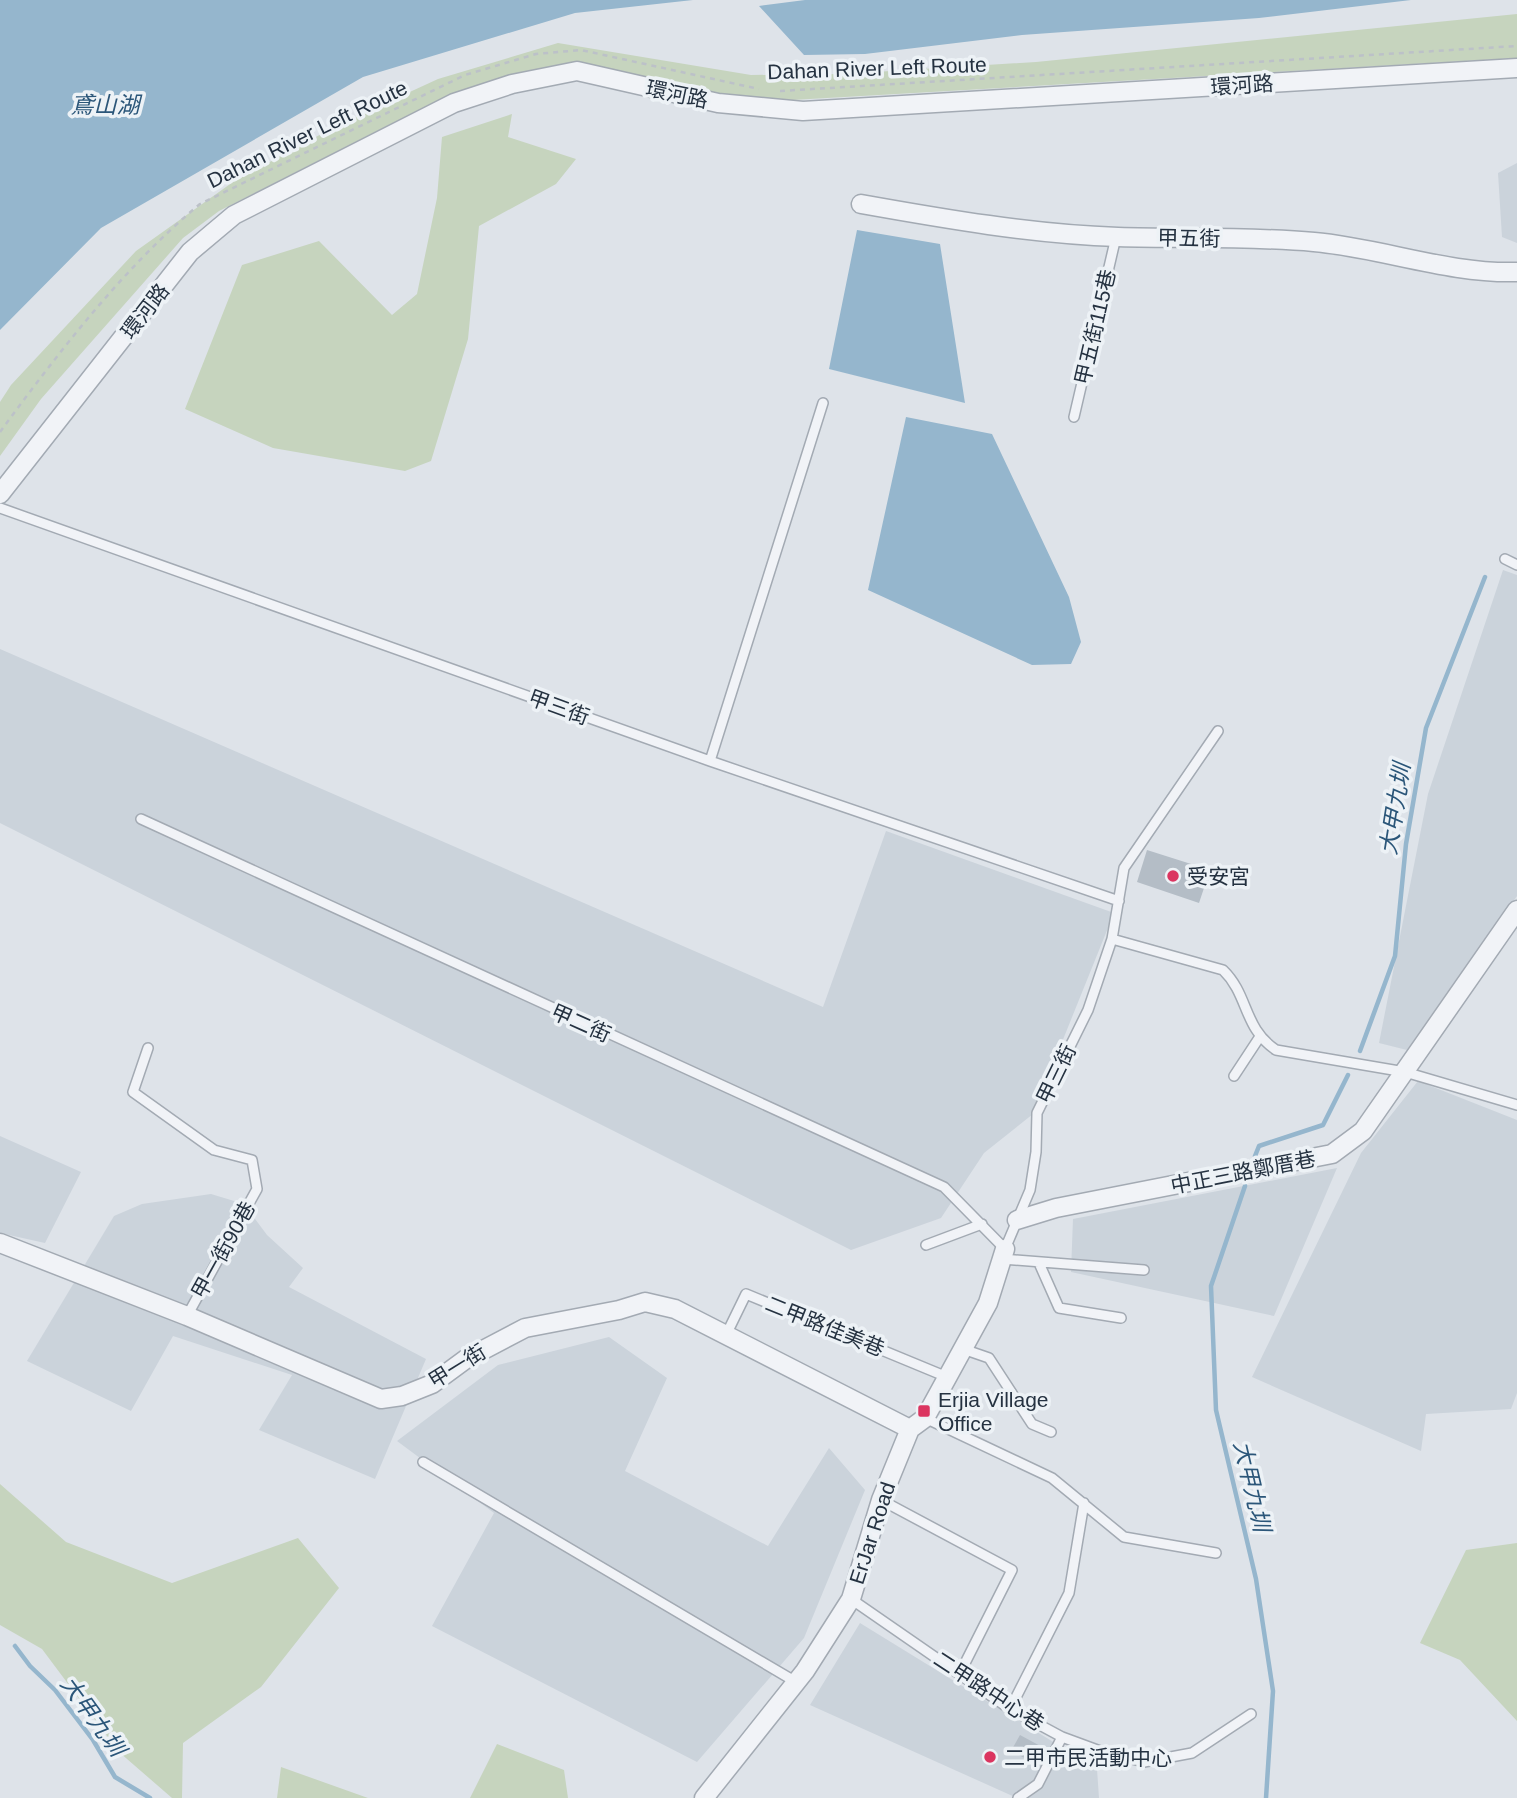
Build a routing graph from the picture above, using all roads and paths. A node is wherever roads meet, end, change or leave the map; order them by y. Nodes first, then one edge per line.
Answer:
1 (1517, 46) edge
2 (1517, 68) edge
3 (861, 204) dead end
4 (1116, 237) junction
5 (1517, 272) edge
6 (823, 403) dead end
7 (1074, 417) dead end
8 (0, 432) edge
9 (0, 494) edge
10 (0, 508) edge
11 (1505, 559) dead end
12 (1517, 565) edge
13 (1218, 731) dead end
14 (710, 761) junction
15 (141, 819) dead end
16 (1119, 901) junction
17 (1517, 910) edge
18 (1112, 939) junction
19 (1259, 1038) junction
20 (148, 1048) dead end
21 (1405, 1072) junction
22 (1234, 1076) dead end
23 (1517, 1105) edge
24 (1017, 1220) junction
25 (982, 1224) junction
26 (0, 1243) edge
27 (926, 1245) dead end
28 (1002, 1254) junction
29 (1039, 1263) junction
30 (1144, 1270) dead end
31 (187, 1316) junction
32 (1121, 1318) dead end
33 (725, 1336) junction
34 (963, 1349) junction
35 (947, 1377) junction
36 (917, 1423) junction
37 (1051, 1432) dead end
38 (423, 1462) dead end
39 (881, 1500) junction
40 (1084, 1503) junction
41 (1216, 1553) dead end
42 (851, 1600) junction
43 (960, 1673) junction
44 (796, 1682) junction
45 (1010, 1709) junction
46 (1251, 1714) dead end
47 (1062, 1737) junction
48 (704, 1798) edge
49 (1018, 1798) edge

1 - 8 path, Dahan River Left Route
2 - 9 street, 環河路
3 - 4 street, 甲五街
4 - 5 street, 甲五街
4 - 7 lane, 甲五街115巷
6 - 14 lane
10 - 14 lane, 甲三街
11 - 12 lane
13 - 16 lane, 甲三街
14 - 16 lane, 甲三街
15 - 25 lane, 甲二街
16 - 18 lane, 甲三街
17 - 21 street, 中正三路鄭厝巷
18 - 19 lane
18 - 24 lane, 甲三街
19 - 21 lane
19 - 22 lane
20 - 31 lane, 甲一街90巷
21 - 23 lane
21 - 24 street, 中正三路鄭厝巷
24 - 28 lane, 甲三街
25 - 27 lane
25 - 28 lane, 甲二街
26 - 31 street, 甲一街
28 - 29 lane
28 - 34 street, ErJar Road
29 - 30 lane
29 - 32 lane
31 - 33 street, 甲一街
33 - 35 lane, 二甲路佳美巷
33 - 36 street, 甲一街
34 - 35 street, ErJar Road
34 - 37 lane
35 - 36 street, ErJar Road
36 - 39 street, ErJar Road
36 - 40 lane
38 - 44 lane
39 - 42 street, ErJar Road
39 - 43 lane
40 - 41 lane
40 - 45 lane
42 - 43 lane, 二甲路中心巷
42 - 44 street, ErJar Road
43 - 45 lane, 二甲路中心巷
44 - 48 street, ErJar Road
45 - 47 lane, 二甲路中心巷
46 - 47 lane, 二甲路中心巷
47 - 49 lane

